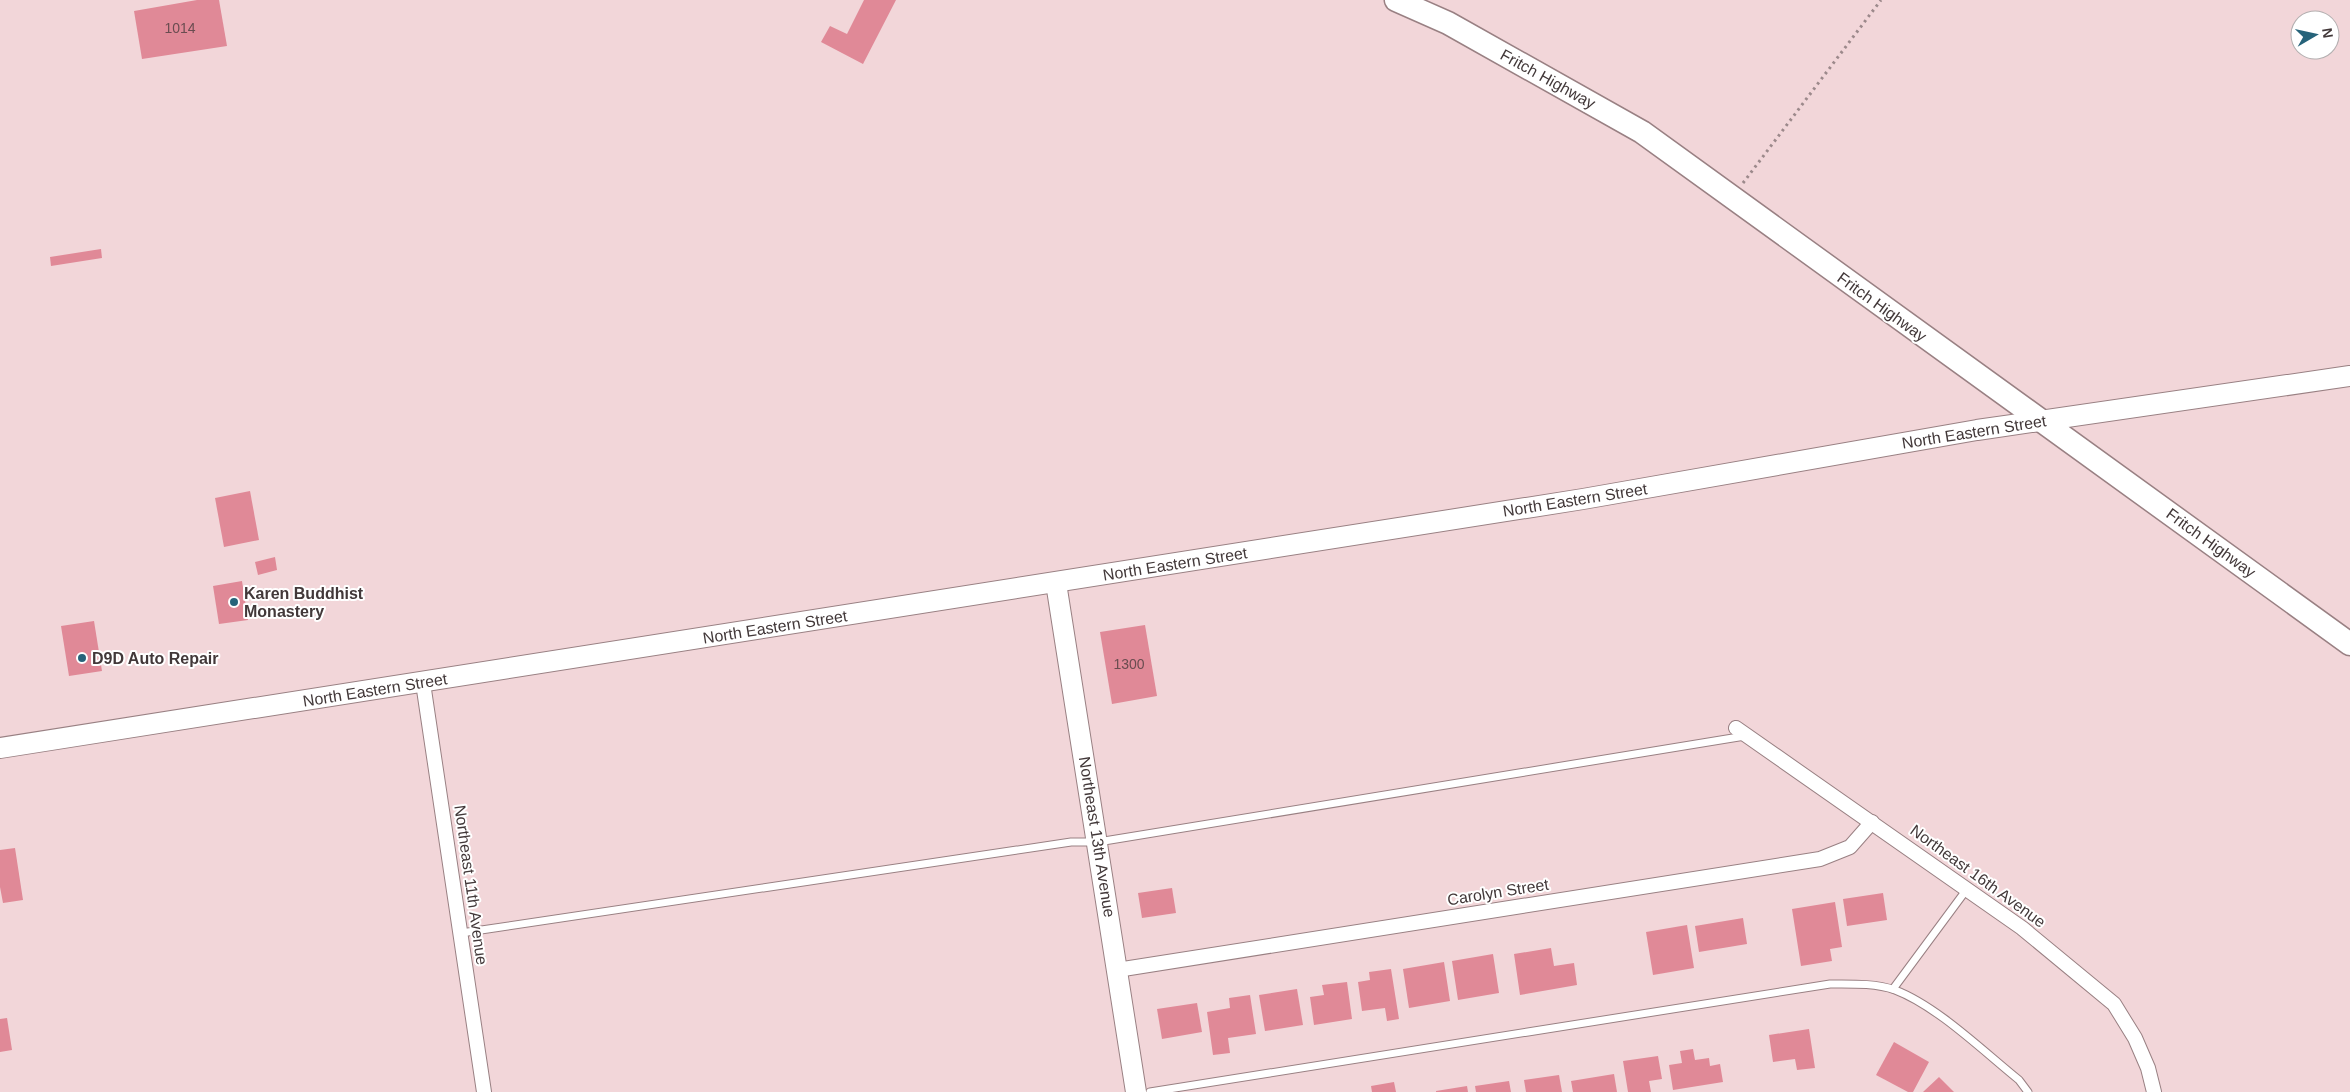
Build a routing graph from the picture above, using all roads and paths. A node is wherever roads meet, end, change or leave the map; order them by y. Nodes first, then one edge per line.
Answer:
1 (1396, 0) edge
2 (1881, 0) edge
3 (1732, 198) junction
4 (2350, 376) edge
5 (2042, 421) junction
6 (1056, 583) junction
7 (2350, 644) edge
8 (423, 683) junction
9 (1742, 732) joint
10 (0, 748) edge
11 (1872, 822) junction
12 (1098, 842) junction
13 (1968, 889) junction
14 (460, 933) junction
15 (1117, 970) junction
16 (1893, 989) junction
17 (484, 1092) edge
18 (1136, 1092) edge
19 (1150, 1092) edge
20 (2028, 1092) edge
21 (2154, 1092) edge

1 - 3 main road, Fritch Highway
2 - 3 path
3 - 5 main road, Fritch Highway
4 - 5 main road, North Eastern Street
5 - 6 main road, North Eastern Street
5 - 7 main road, Fritch Highway
6 - 8 main road, North Eastern Street
6 - 12 main road, Northeast 13th Avenue
8 - 10 main road, North Eastern Street
8 - 14 street, Northeast 11th Avenue
9 - 11 street, Northeast 16th Avenue
9 - 12 lane
11 - 13 street, Northeast 16th Avenue
11 - 15 street, Carolyn Street
12 - 14 lane
12 - 15 main road, Northeast 13th Avenue
13 - 16 lane
13 - 21 street, Northeast 16th Avenue
14 - 17 street, Northeast 11th Avenue
15 - 18 main road, Northeast 13th Avenue
16 - 19 lane
16 - 20 lane

